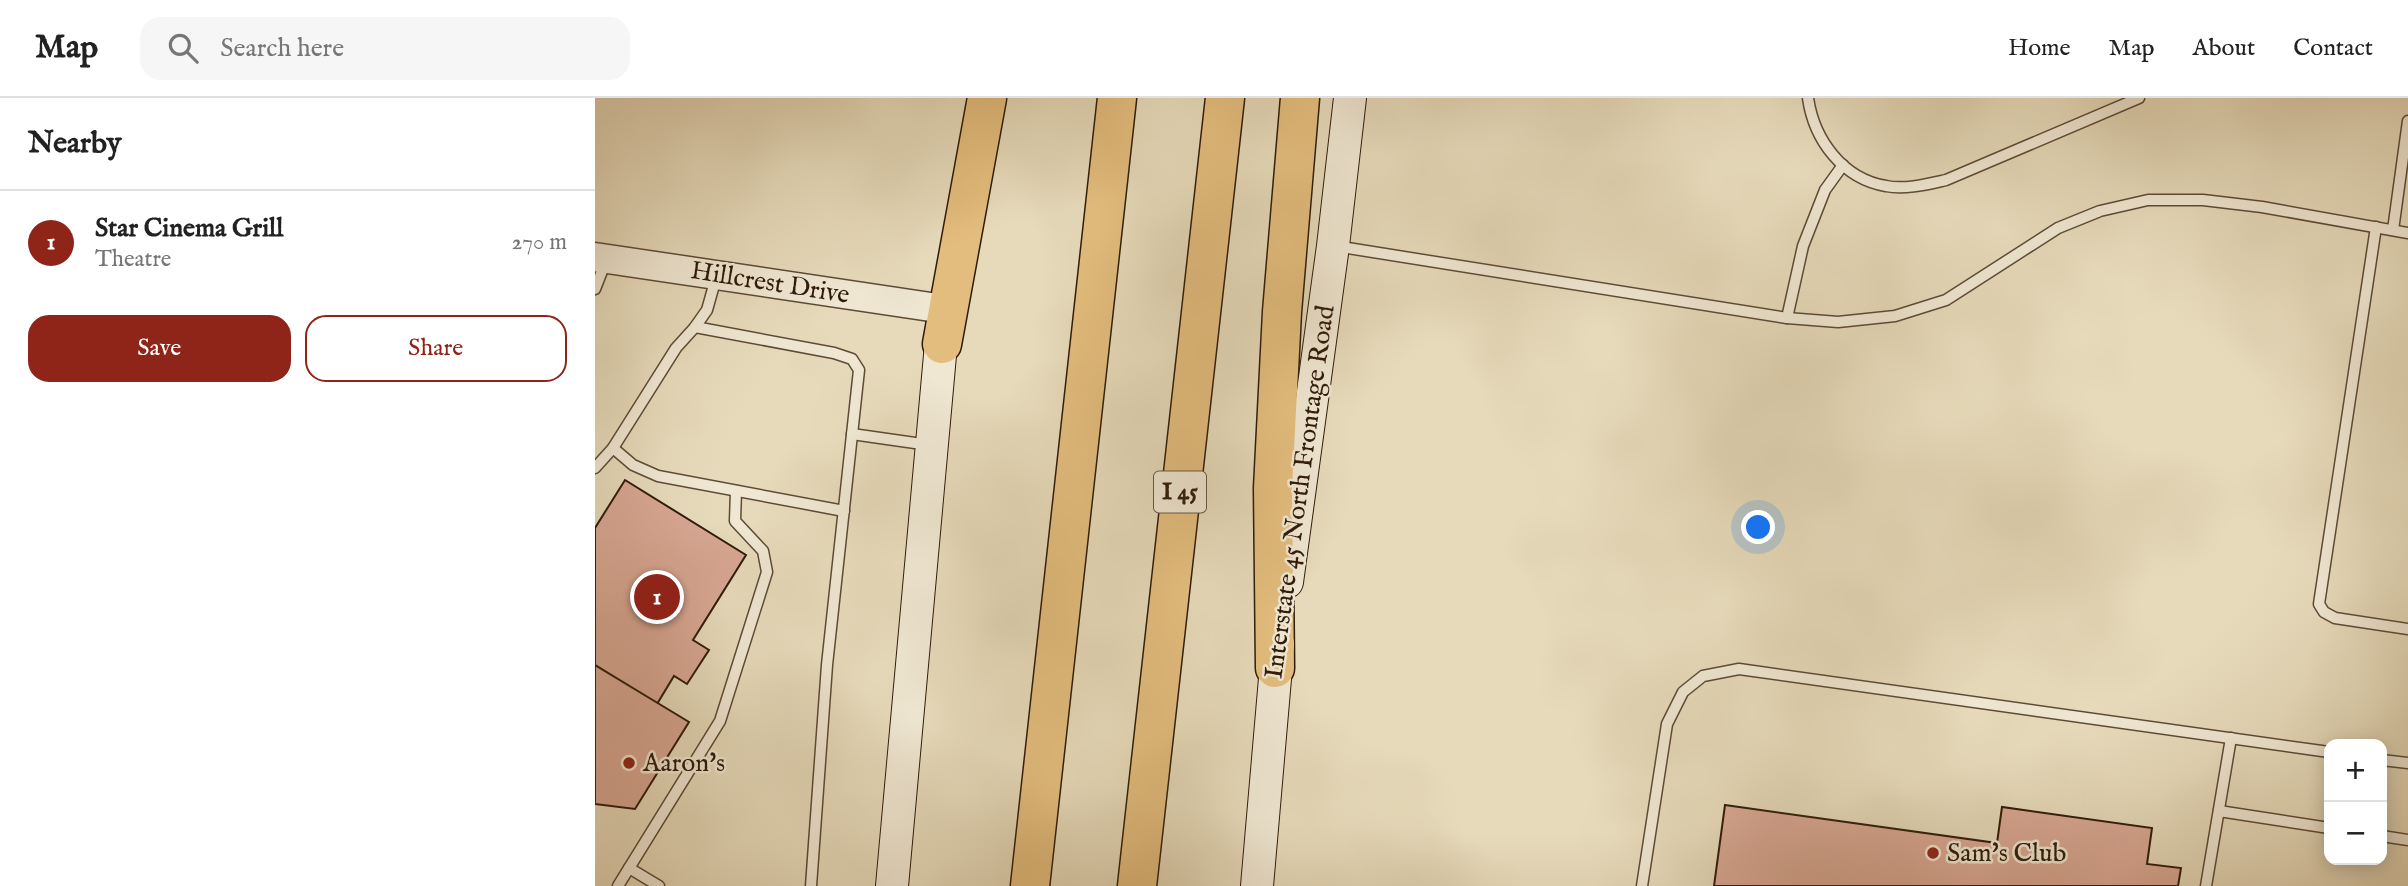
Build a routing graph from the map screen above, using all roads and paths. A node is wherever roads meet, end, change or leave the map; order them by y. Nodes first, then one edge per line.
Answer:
1 (967, 98) edge
2 (987, 98) edge
3 (1117, 98) edge
4 (1225, 98) edge
5 (1300, 98) edge
6 (1350, 98) edge
7 (1808, 98) edge
8 (2139, 98) edge
9 (2408, 121) edge
10 (1843, 165) junction
11 (2376, 227) junction
12 (2393, 230) junction
13 (2408, 233) edge
14 (1333, 246) junction
15 (601, 257) edge
16 (716, 275) junction
17 (595, 289) edge
18 (1787, 318) junction
19 (695, 327) junction
20 (943, 327) junction
21 (852, 434) junction
22 (932, 445) junction
23 (613, 448) junction
24 (595, 468) edge
25 (736, 491) junction
26 (844, 511) junction
27 (2408, 629) edge
28 (1275, 668) junction
29 (2231, 738) junction
30 (2324, 751) edge
31 (2387, 761) edge
32 (2408, 763) edge
33 (2219, 811) junction
34 (2324, 827) edge
35 (2387, 837) edge
36 (2408, 840) edge
37 (629, 869) junction
38 (618, 886) edge
39 (659, 886) edge
40 (811, 886) edge
41 (892, 886) edge
42 (1030, 886) edge
43 (1137, 886) edge
44 (1257, 886) edge
45 (1642, 886) edge
46 (2206, 886) edge

1 - 20 main road
2 - 20 highway
3 - 42 highway
4 - 43 highway, I 45
5 - 28 highway
6 - 14 main road, Interstate 45 North Frontage Road
7 - 10 lane
8 - 10 lane
9 - 12 lane
10 - 18 lane
11 - 12 lane
11 - 18 lane
11 - 27 lane
12 - 13 lane
14 - 18 lane
14 - 28 main road, Interstate 45 North Frontage Road
15 - 16 street, Hillcrest Drive
15 - 17 lane
16 - 19 lane
16 - 20 street, Hillcrest Drive
19 - 21 lane
19 - 23 lane
20 - 22 main road
21 - 22 lane
21 - 26 lane
22 - 41 main road
23 - 24 lane
23 - 25 lane
25 - 26 lane
25 - 37 lane
26 - 40 lane
28 - 44 main road, Interstate 45 North Frontage Road
29 - 30 lane
29 - 33 lane
29 - 45 lane
31 - 32 lane
33 - 34 lane
33 - 46 lane
35 - 36 lane
37 - 38 lane
37 - 39 lane

